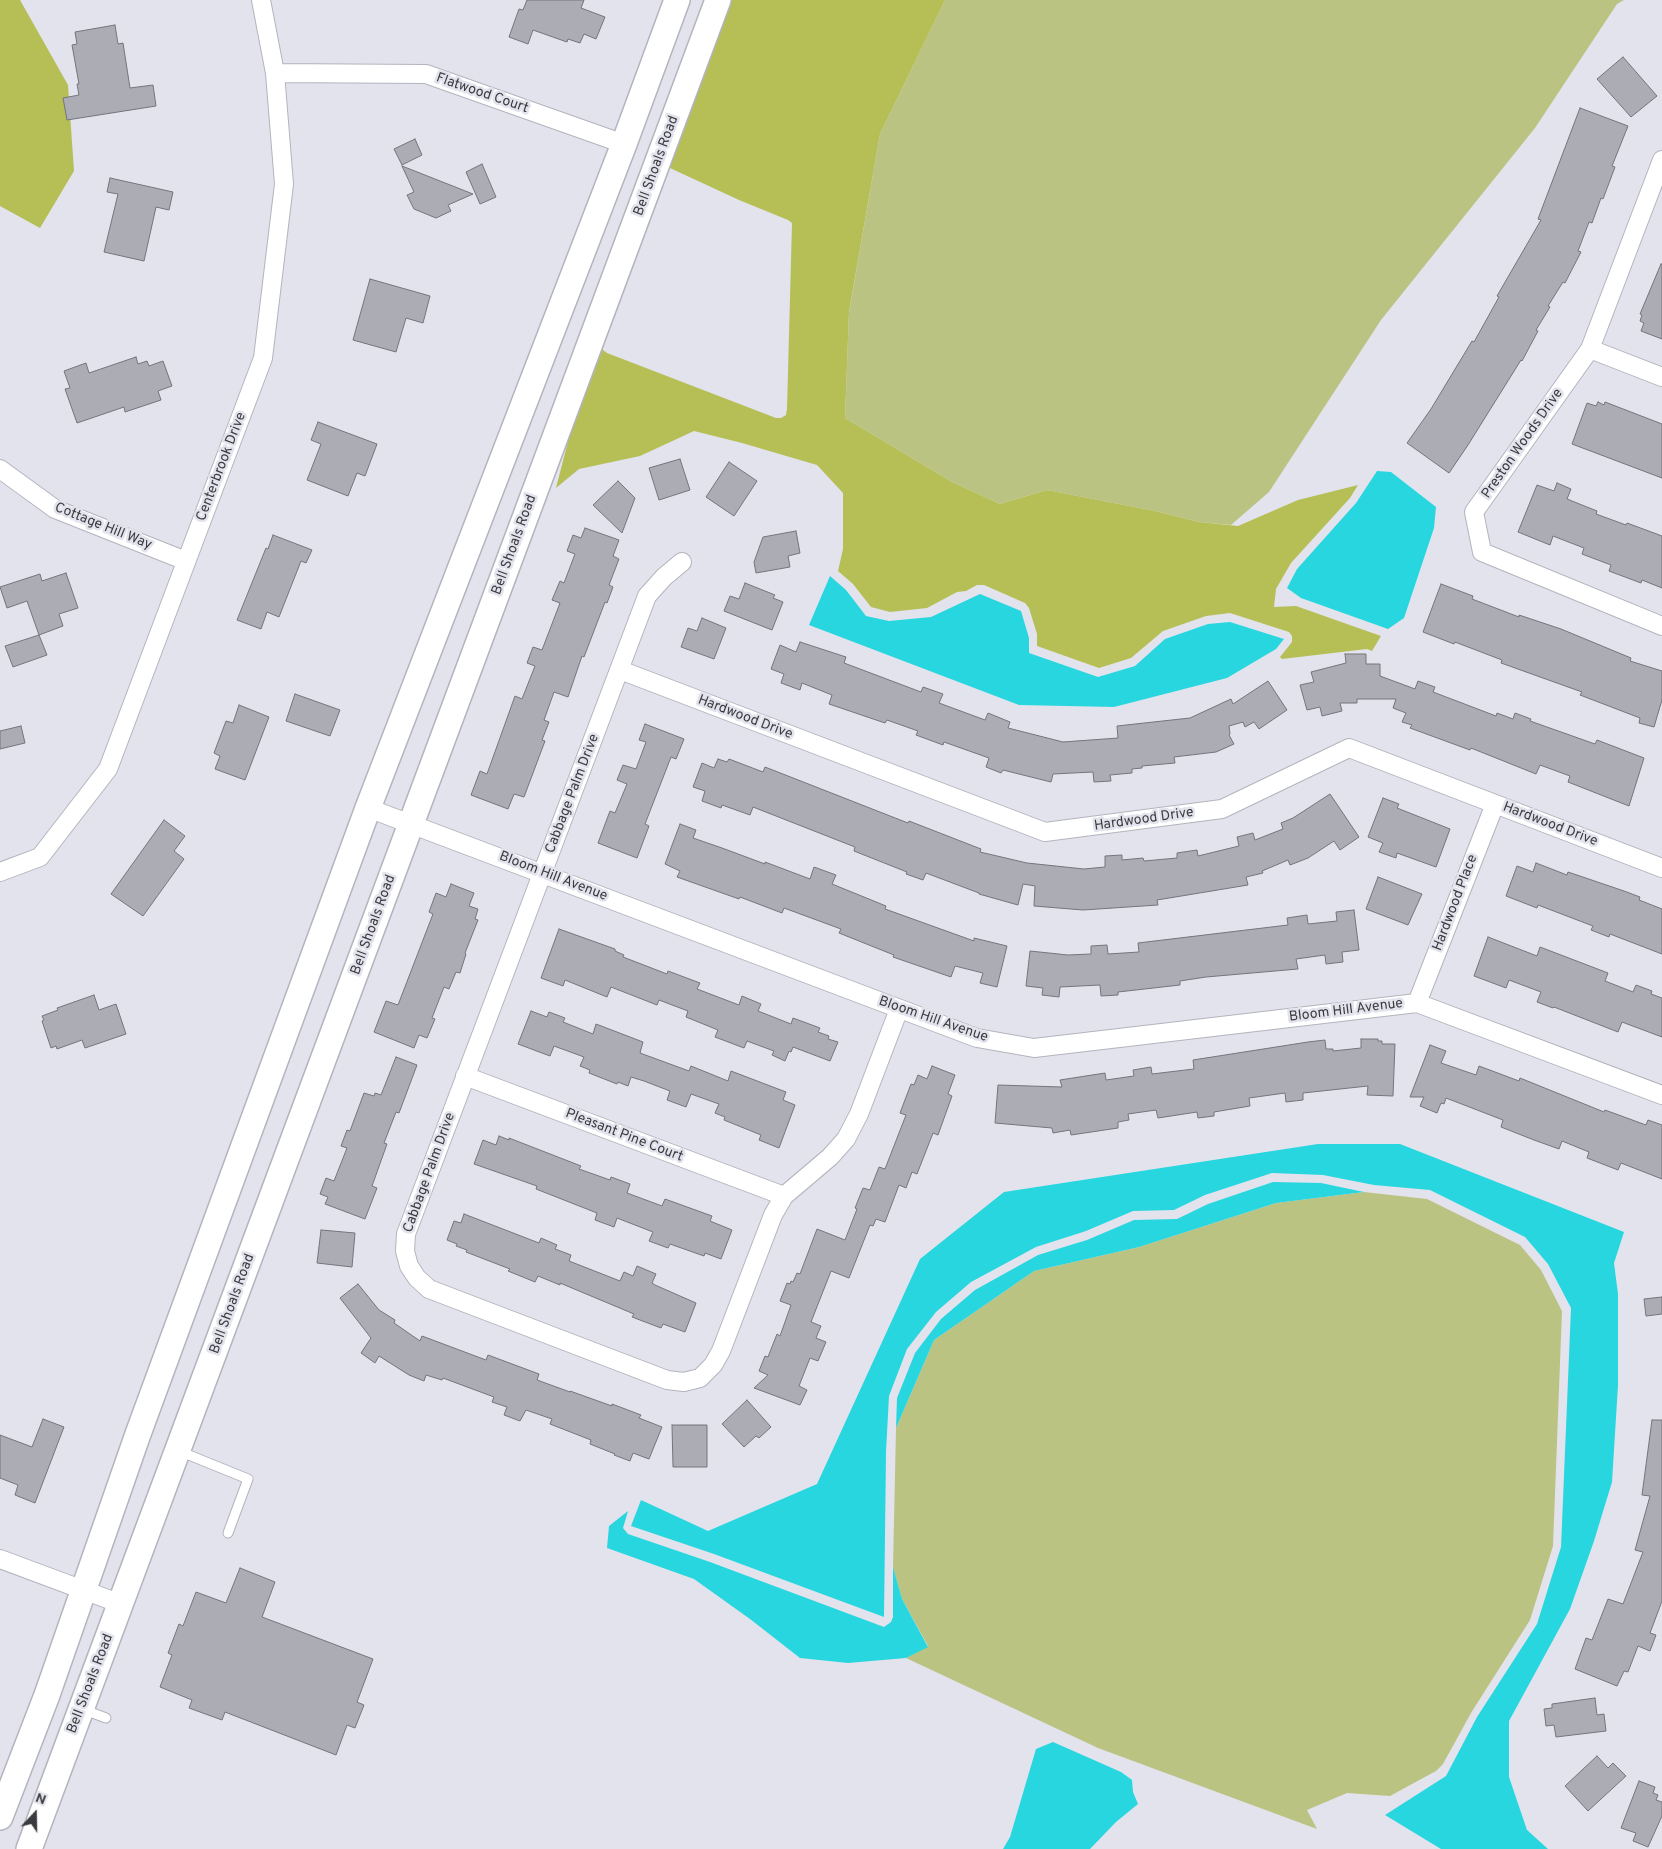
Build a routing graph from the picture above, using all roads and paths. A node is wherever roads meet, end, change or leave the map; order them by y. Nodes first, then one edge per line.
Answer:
1 (261, 0) edge
2 (677, 0) edge
3 (718, 0) edge
4 (276, 73) junction
5 (624, 144) junction
6 (1662, 160) edge
7 (1590, 349) junction
8 (1662, 377) edge
9 (0, 469) edge
10 (186, 561) junction
11 (682, 562) dead end
12 (1662, 626) edge
13 (620, 670) junction
14 (1495, 804) junction
15 (368, 808) junction
16 (411, 824) junction
17 (1662, 868) edge
18 (0, 872) edge
19 (543, 873) junction
20 (1417, 1003) junction
21 (899, 1009) junction
22 (465, 1076) junction
23 (1662, 1095) edge
24 (784, 1196) junction
25 (178, 1450) junction
26 (228, 1534) dead end
27 (0, 1559) edge
28 (85, 1590) junction
29 (121, 1604) junction
30 (82, 1708) junction
31 (106, 1718) dead end
32 (0, 1817) edge
33 (29, 1849) edge

1 - 4 street, Centerbrook Drive
2 - 5 main road
3 - 16 main road, Bell Shoals Road
4 - 5 street, Flatwood Court
4 - 10 street, Centerbrook Drive
5 - 15 main road
6 - 7 street, Preston Woods Drive
7 - 8 street
7 - 12 street, Preston Woods Drive
9 - 10 street, Cottage Hill Way
10 - 18 street, Centerbrook Drive
11 - 13 street, Cabbage Palm Drive
13 - 14 street, Hardwood Drive
13 - 19 street, Cabbage Palm Drive
14 - 17 street, Hardwood Drive
14 - 20 street, Hardwood Place
15 - 16 street, Bloom Hill Avenue
15 - 28 main road
16 - 19 street, Bloom Hill Avenue
16 - 25 main road, Bell Shoals Road
19 - 21 street, Bloom Hill Avenue
19 - 22 street, Cabbage Palm Drive
20 - 21 street, Bloom Hill Avenue
20 - 23 street, Bloom Hill Avenue
21 - 24 street, Cabbage Palm Drive
22 - 24 street, Pleasant Pine Court
22 - 24 street, Cabbage Palm Drive
25 - 26 lane
25 - 29 main road, Bell Shoals Road
27 - 28 street
28 - 29 street
28 - 32 main road
29 - 30 main road, Bell Shoals Road
30 - 31 lane
30 - 33 main road, Bell Shoals Road

